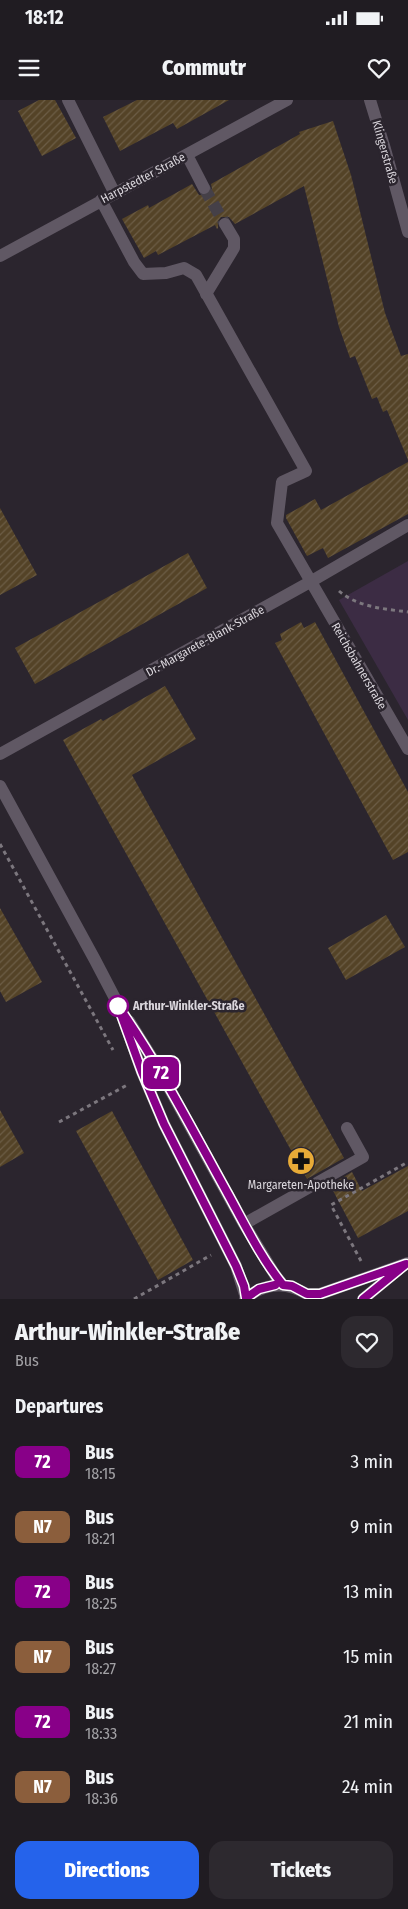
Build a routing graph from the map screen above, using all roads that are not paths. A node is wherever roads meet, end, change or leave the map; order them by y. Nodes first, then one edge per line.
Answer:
1 (68, 100) edge
2 (287, 100) edge
3 (370, 100) edge
4 (187, 154) junction
5 (204, 188) tunnel mouth
6 (115, 194) junction
7 (100, 200) junction
8 (225, 224) tunnel mouth
9 (408, 232) edge
10 (0, 256) edge
11 (206, 294) junction
12 (408, 525) edge
13 (310, 582) junction
14 (408, 748) edge
15 (0, 754) edge
16 (0, 786) edge
17 (118, 1006) junction
18 (347, 1128) dead end
19 (244, 1224) junction
20 (407, 1263) edge
21 (283, 1285) junction
22 (311, 1296) edge
23 (245, 1299) edge
24 (363, 1299) edge

1 - 6 street
2 - 4 street, Harpstedter Straße
3 - 9 street, Klingerstraße
4 - 5 street
4 - 6 street, Harpstedter Straße
6 - 7 street, Harpstedter Straße
7 - 10 street, Harpstedter Straße
7 - 11 street
8 - 11 street
11 - 13 street, Reichsbahnerstraße
12 - 13 street, Dr.-Margarete-Blank-Straße
13 - 14 street, Reichsbahnerstraße
13 - 15 street, Dr.-Margarete-Blank-Straße
16 - 17 street
17 - 19 street
17 - 23 street
18 - 19 street
19 - 21 street
20 - 22 street
20 - 24 street
21 - 22 street
21 - 23 street

